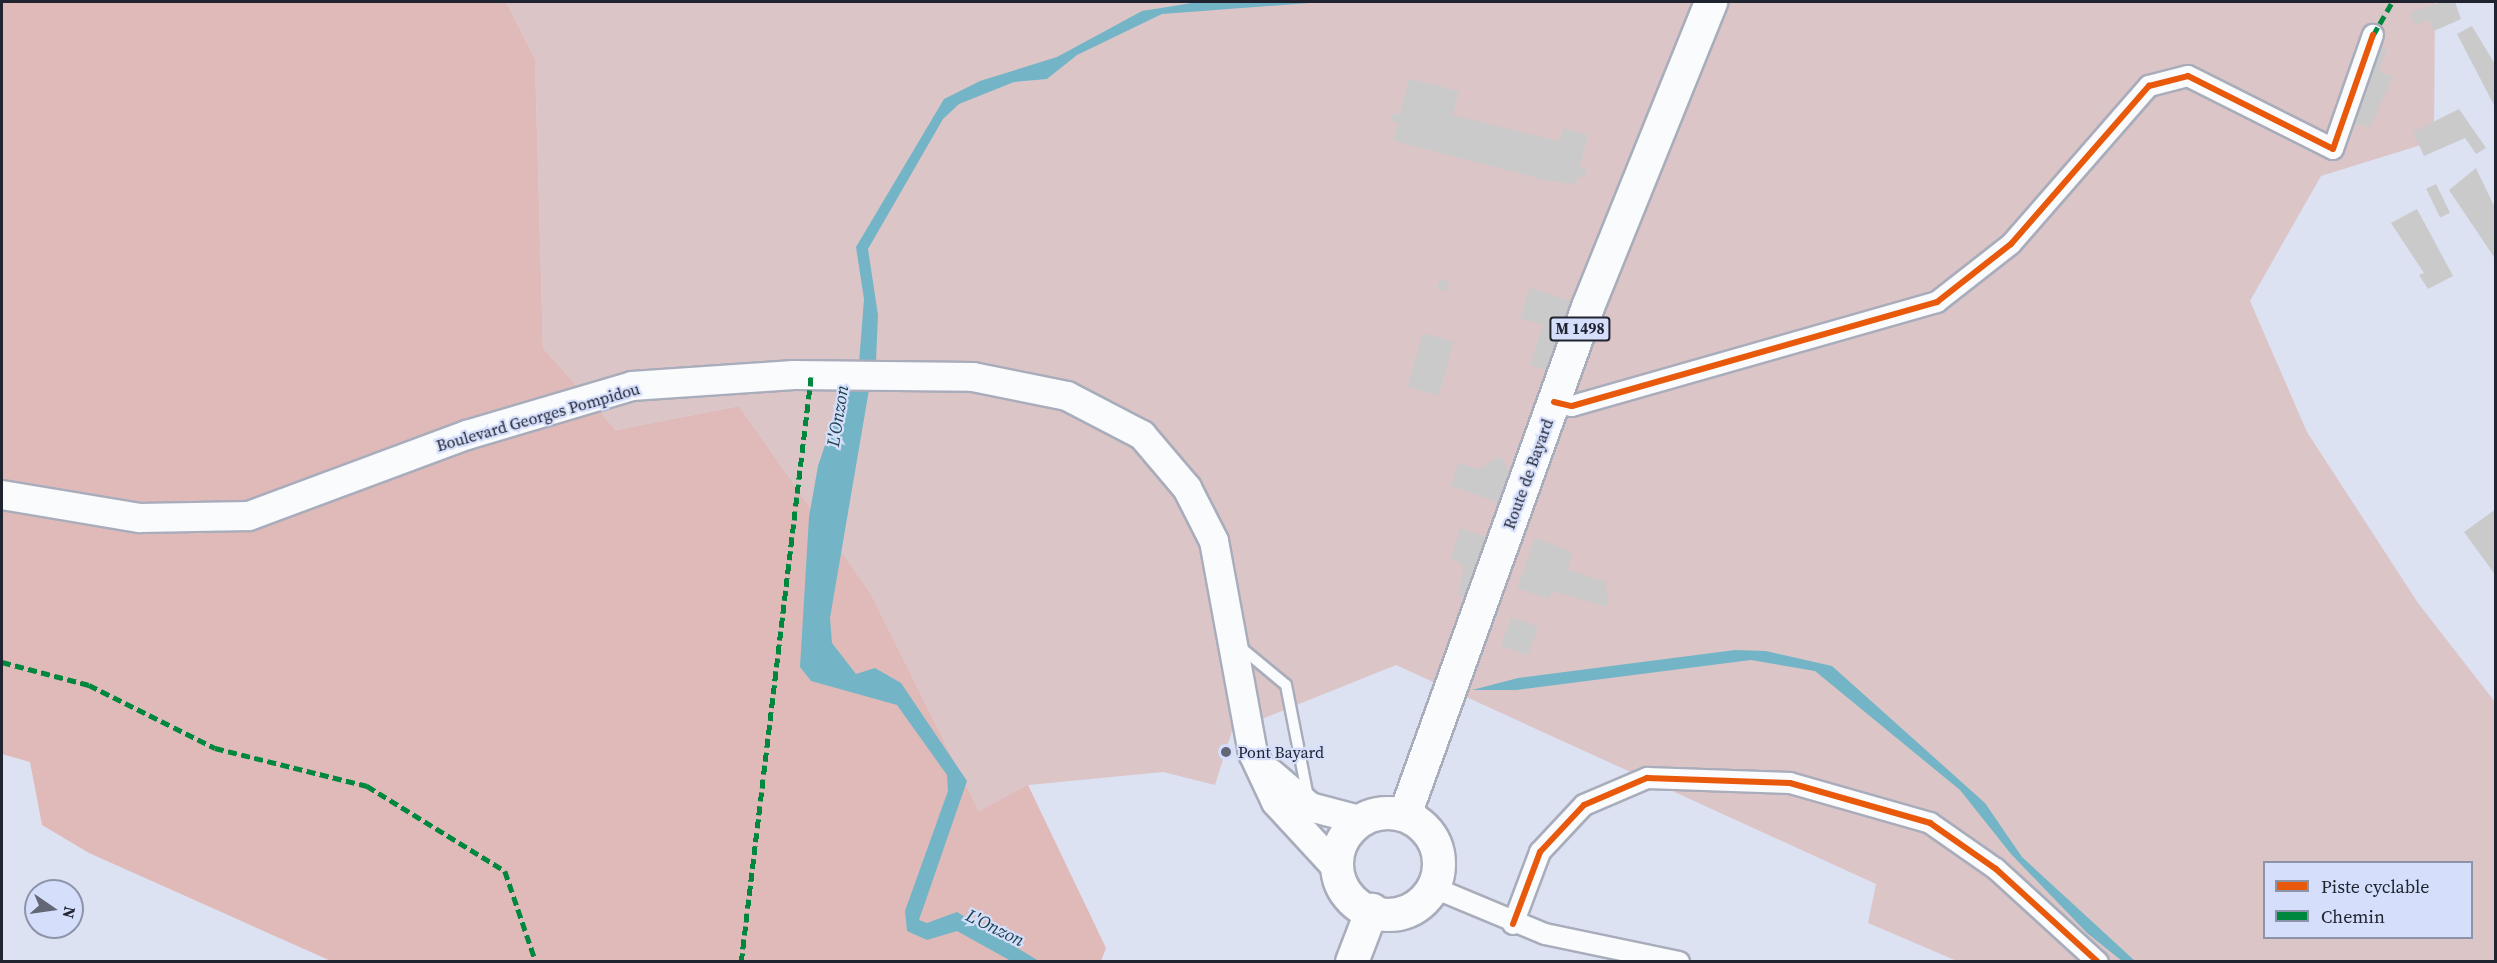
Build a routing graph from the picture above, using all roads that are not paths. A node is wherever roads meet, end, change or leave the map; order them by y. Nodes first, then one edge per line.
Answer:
1 (1711, 2) edge
2 (2373, 35) dead end
3 (1554, 402) junction
4 (2, 495) edge
5 (1235, 638) junction
6 (1253, 753) junction
7 (1310, 807) junction
8 (1405, 816) junction
9 (1363, 821) junction
10 (1335, 866) junction
11 (1432, 886) junction
12 (1372, 910) junction
13 (1513, 924) junction
14 (1352, 962) edge
15 (1679, 962) edge
16 (2098, 962) edge

1 - 3 main road, Route de Bayard / M 1498
2 - 3 street
3 - 8 main road, Route de Bayard / M 1498
4 - 5 main road, Boulevard Georges Pompidou
5 - 6 main road, Boulevard Georges Pompidou
5 - 7 lane
6 - 7 main road
6 - 10 main road, Boulevard Georges Pompidou
7 - 9 main road
8 - 9 main road
8 - 11 main road
9 - 10 main road
10 - 12 main road
11 - 12 main road
11 - 13 street
12 - 14 main road
13 - 15 street
13 - 16 street

